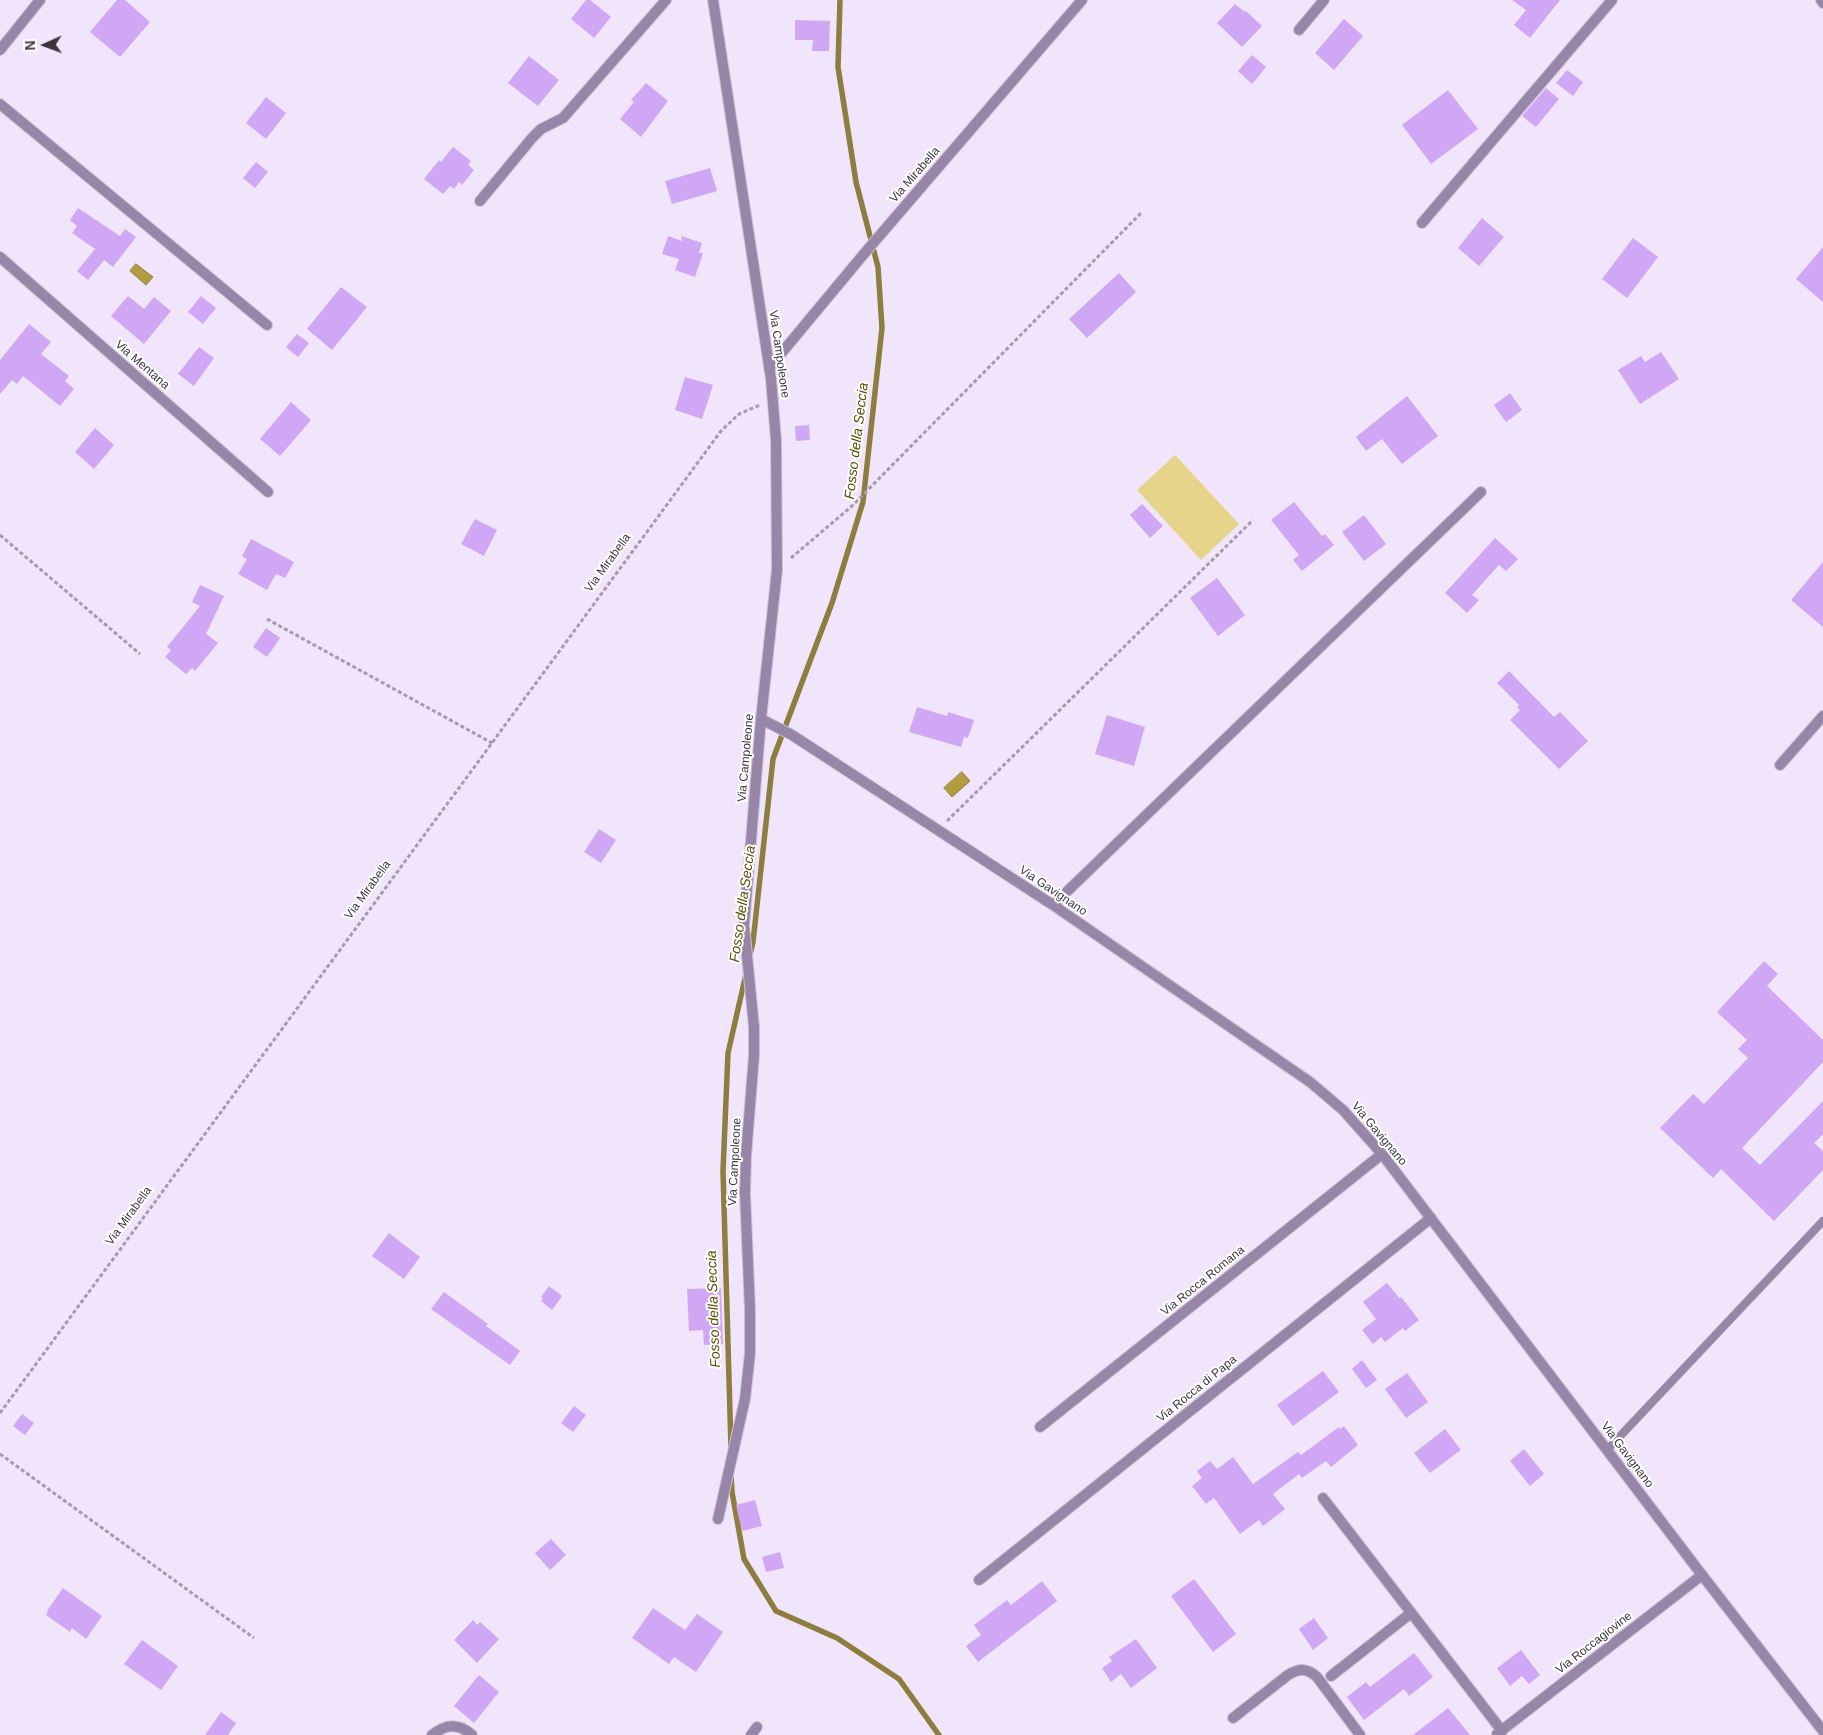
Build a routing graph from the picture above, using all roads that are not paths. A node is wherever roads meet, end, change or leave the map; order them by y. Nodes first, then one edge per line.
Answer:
1 (40, 0) edge
2 (666, 0) edge
3 (713, 0) edge
4 (1082, 0) edge
5 (1324, 0) edge
6 (1612, 0) edge
7 (1299, 30) dead end
8 (0, 50) edge
9 (0, 104) edge
10 (480, 201) dead end
11 (1422, 223) dead end
12 (0, 256) edge
13 (268, 325) dead end
14 (769, 368) junction
15 (268, 492) dead end
16 (1481, 492) dead end
17 (1823, 716) edge
18 (761, 719) junction
19 (1780, 765) dead end
20 (1053, 905) junction
21 (1382, 1154) junction
22 (1431, 1218) junction
23 (1823, 1221) edge
24 (1040, 1427) dead end
25 (1607, 1450) junction
26 (1323, 1498) dead end
27 (718, 1519) dead end
28 (1702, 1575) junction
29 (979, 1580) dead end
30 (1411, 1613) junction
31 (1331, 1676) dead end
32 (1233, 1718) dead end
33 (1823, 1731) edge
34 (1499, 1733) edge
35 (432, 1735) edge
36 (472, 1735) edge
37 (1360, 1735) edge

1 - 8 street
2 - 10 street
3 - 14 street, Via Campoleone
4 - 14 street, Via Mirabella
5 - 7 street
6 - 11 street
9 - 13 street
12 - 15 street, Via Mentana
14 - 18 street, Via Campoleone
16 - 20 street
17 - 19 street
18 - 20 street, Via Gavignano
18 - 27 street, Via Campoleone
20 - 21 street, Via Gavignano
21 - 22 street, Via Gavignano
21 - 24 street, Via Rocca Romana
22 - 25 street, Via Gavignano
22 - 29 street, Via Rocca di Papa
23 - 25 lane
25 - 28 street, Via Gavignano
26 - 30 street, Via Roccagiovine
28 - 33 street, Via Gavignano
28 - 34 street, Via Roccagiovine
30 - 31 street
30 - 34 street, Via Roccagiovine
32 - 37 street
35 - 36 street

